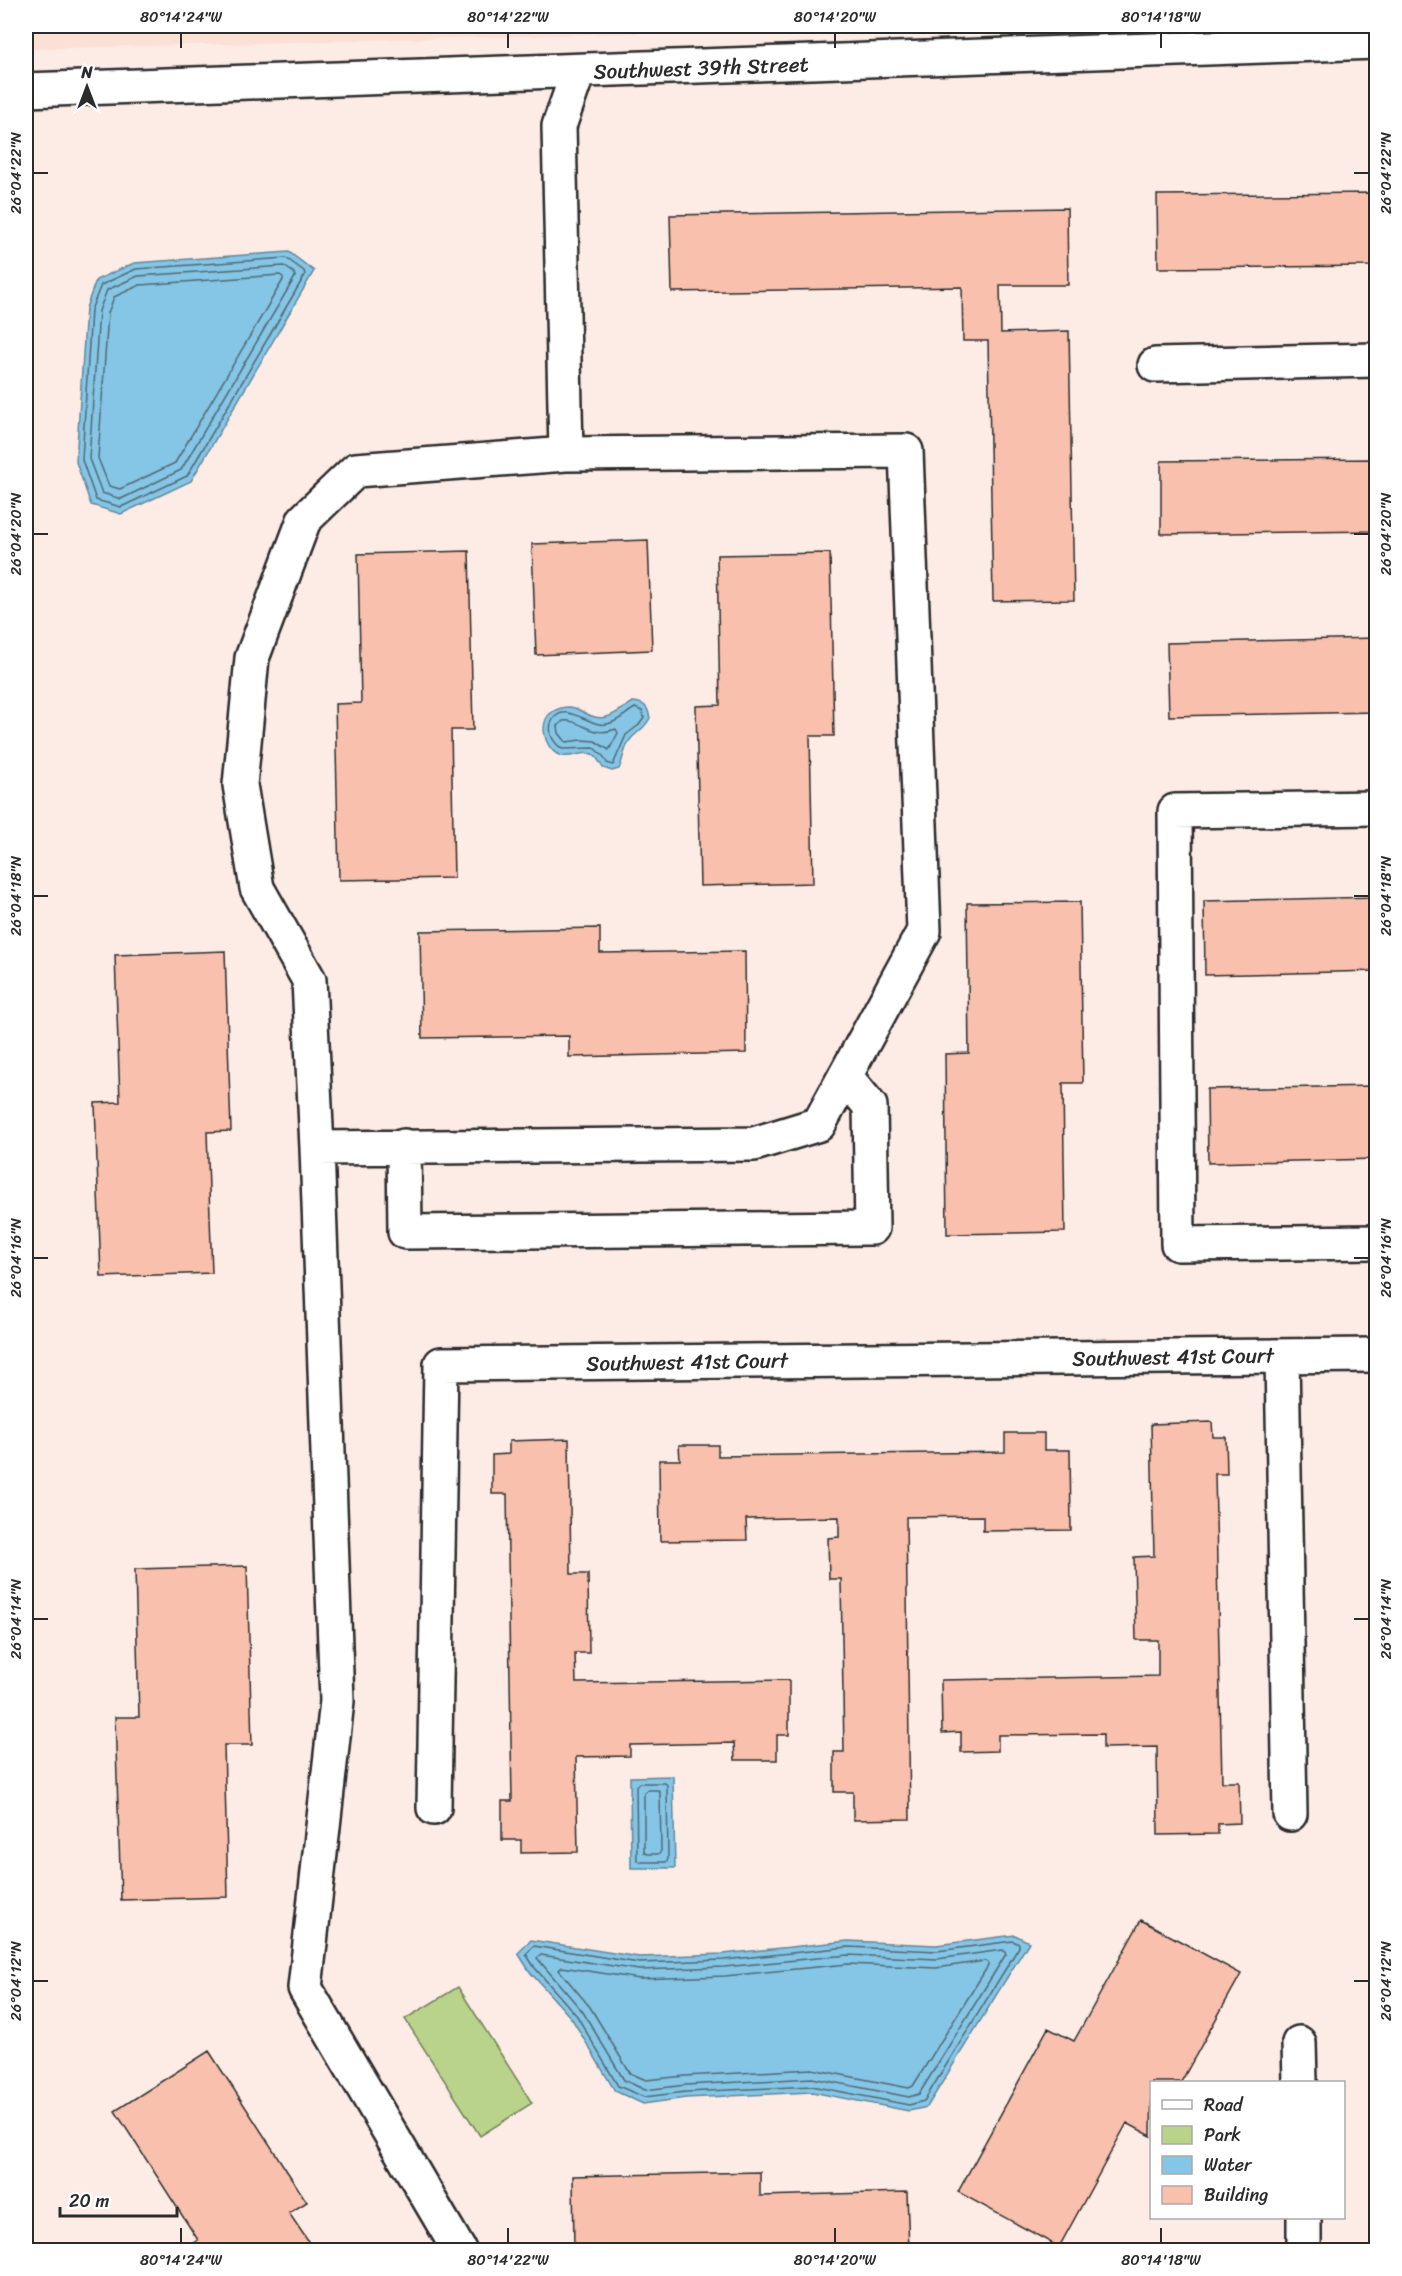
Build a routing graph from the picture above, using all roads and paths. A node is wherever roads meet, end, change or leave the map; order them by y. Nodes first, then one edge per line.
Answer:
1 (1377, 42) edge
2 (578, 72) junction
3 (26, 90) edge
4 (1377, 360) edge
5 (1155, 365) dead end
6 (566, 454) junction
7 (1377, 808) edge
8 (845, 1076) junction
9 (404, 1146) junction
10 (316, 1148) junction
11 (1377, 1242) edge
12 (1377, 1355) edge
13 (1282, 1356) junction
14 (434, 1808) dead end
15 (1290, 1814) dead end
16 (1299, 2043) dead end
17 (1300, 2081) edge
18 (1304, 2219) edge
19 (459, 2250) edge
20 (1304, 2250) edge

1 - 2 street, Southwest 39th Street
2 - 3 street, Southwest 39th Street
2 - 6 street
4 - 5 street
6 - 8 street
6 - 10 street
7 - 11 street
8 - 9 street
8 - 9 street
9 - 10 street
10 - 19 street
12 - 13 street, Southwest 41st Court
13 - 14 street, Southwest 41st Court
13 - 15 street
16 - 17 street
18 - 20 street

